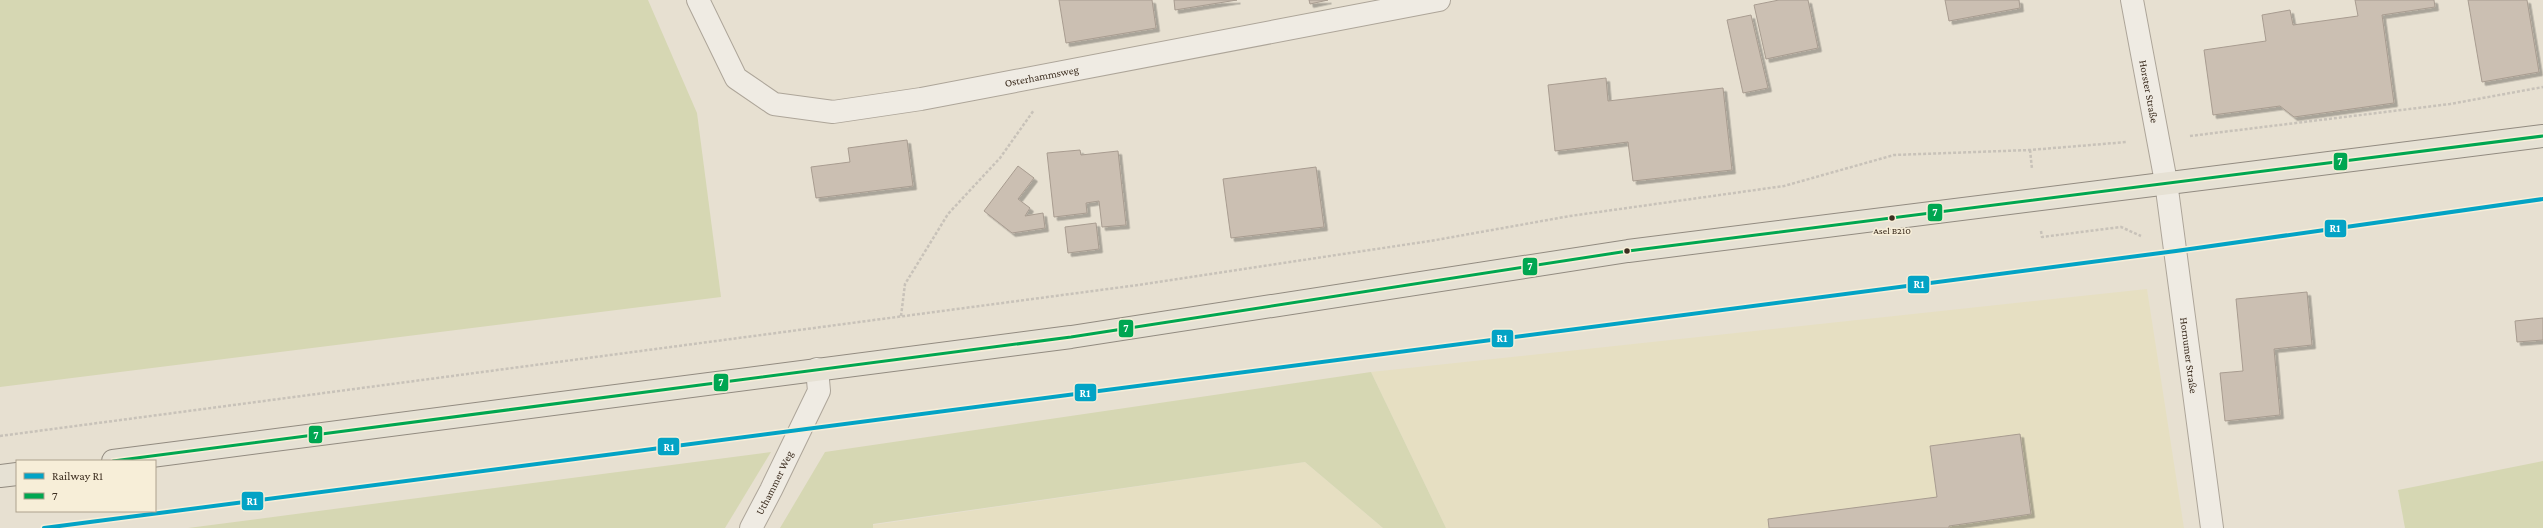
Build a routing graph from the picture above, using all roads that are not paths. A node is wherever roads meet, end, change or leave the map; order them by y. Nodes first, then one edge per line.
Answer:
1 (698, 0) edge
2 (1439, 0) edge
3 (2132, 0) edge
4 (2543, 136) edge
5 (2166, 182) junction
6 (817, 369) junction
7 (121, 460) edge
8 (16, 474) edge
9 (0, 476) edge
10 (751, 528) edge
11 (2212, 528) edge

1 - 2 street, Osterhammsweg
3 - 5 street, Horster Straße
4 - 5 main road
5 - 6 main road
5 - 11 street, Hornumer Straße
6 - 7 main road
6 - 10 street, Uthammer Weg
8 - 9 main road

